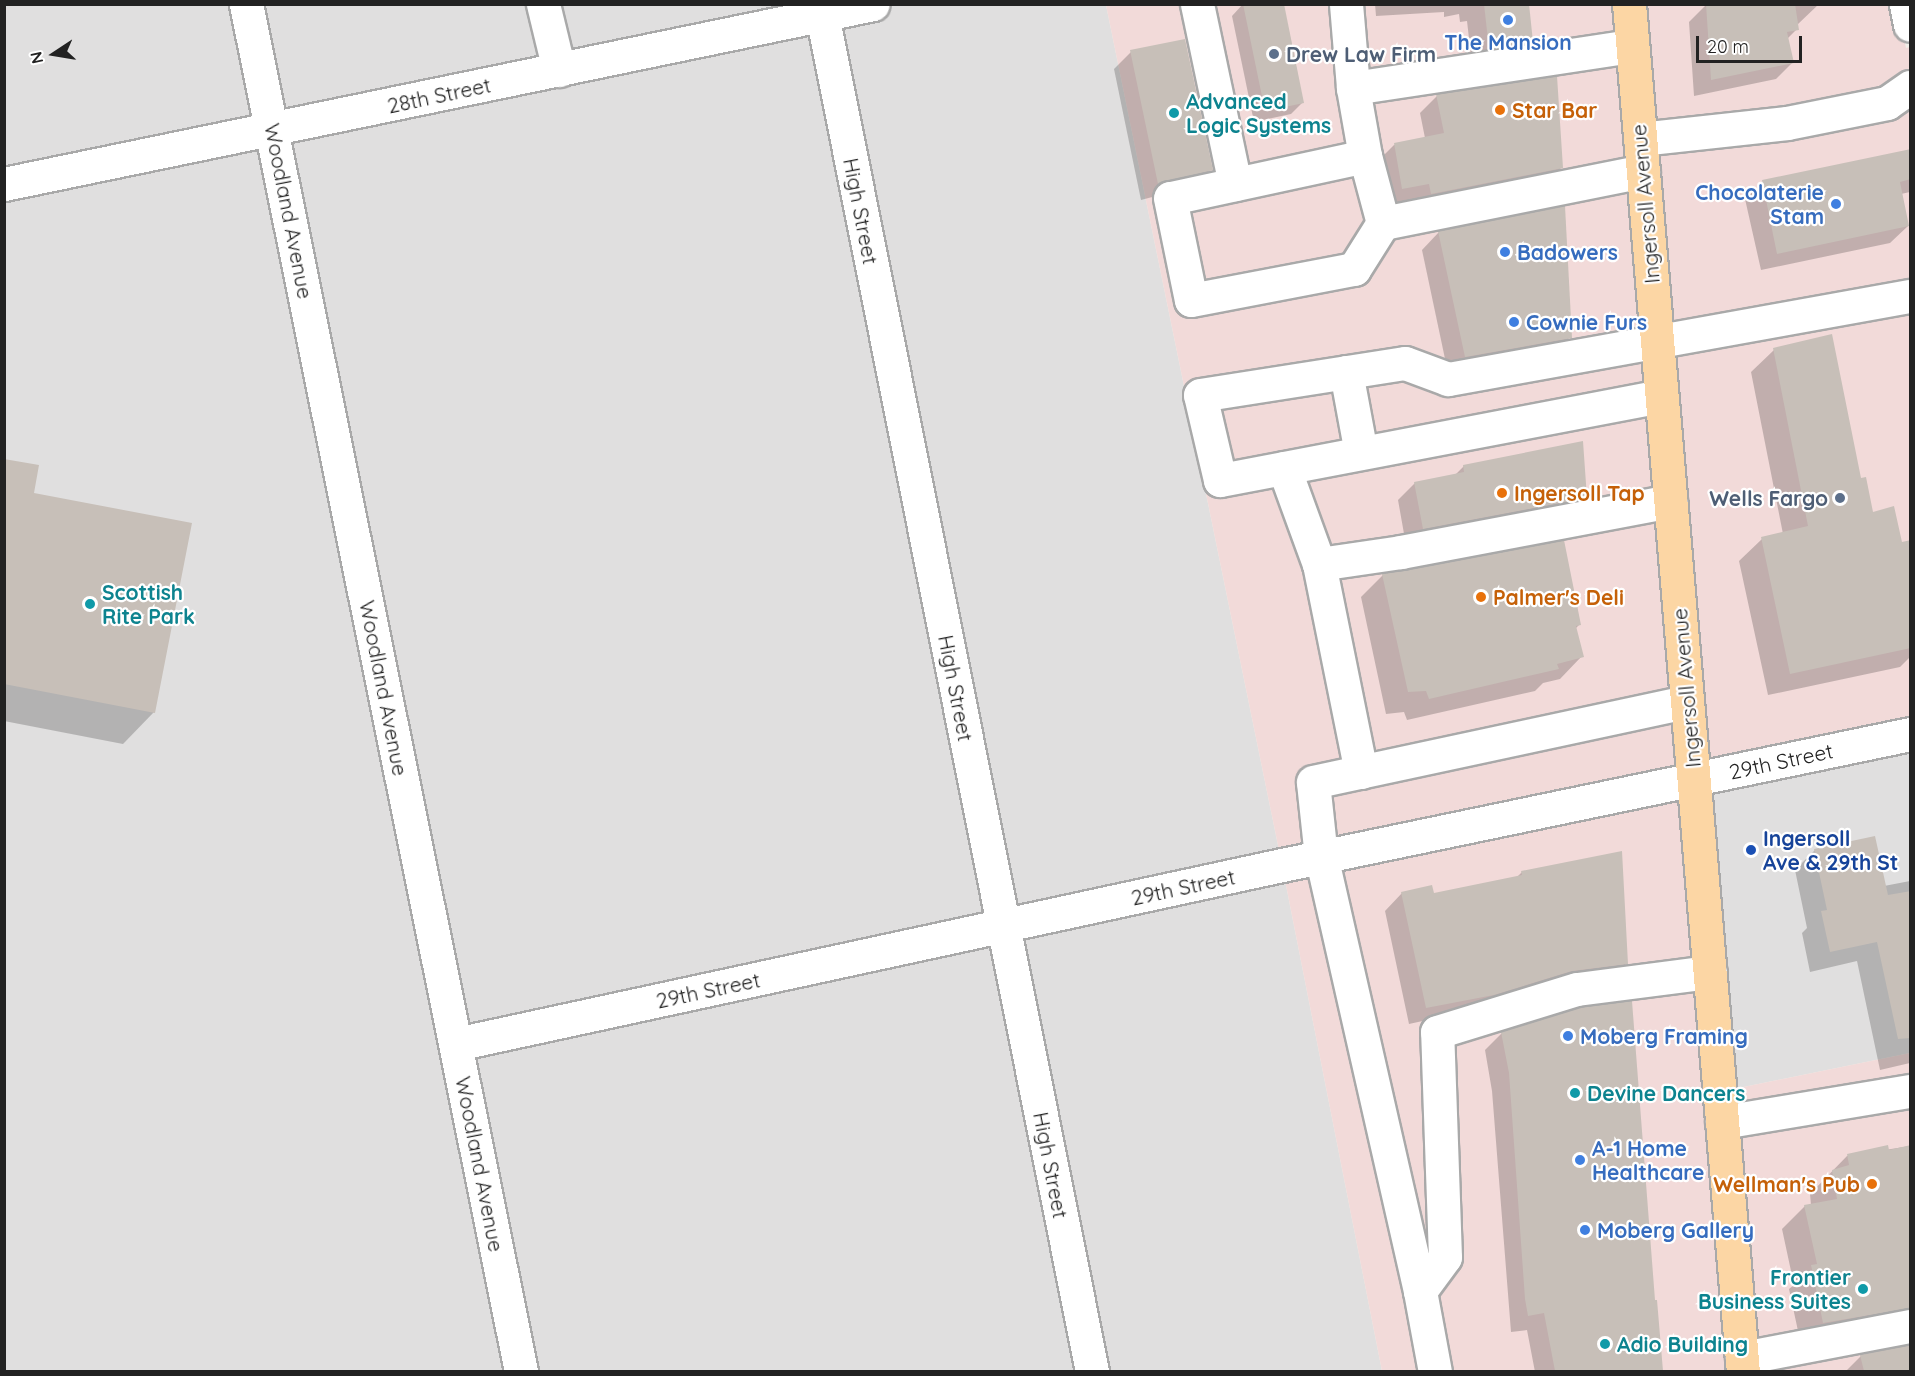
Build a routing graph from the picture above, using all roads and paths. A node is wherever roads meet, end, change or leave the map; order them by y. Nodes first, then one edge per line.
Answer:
1 (246, 4) edge
2 (543, 4) edge
3 (873, 4) edge
4 (1197, 4) edge
5 (1346, 4) edge
6 (1629, 4) edge
7 (1906, 4) edge
8 (821, 10) edge
9 (1911, 25) edge
10 (1632, 46) junction
11 (559, 70) junction
12 (1911, 87) edge
13 (1353, 88) junction
14 (273, 129) junction
15 (1640, 139) junction
16 (1365, 156) junction
17 (1642, 171) junction
18 (4, 184) edge
19 (1234, 184) junction
20 (1383, 223) junction
21 (1911, 296) edge
22 (1657, 341) junction
23 (1347, 372) junction
24 (1661, 396) junction
25 (1361, 453) junction
26 (1284, 468) junction
27 (1670, 501) junction
28 (1319, 564) junction
29 (1687, 702) junction
30 (1911, 734) edge
31 (1361, 771) junction
32 (1694, 779) junction
33 (1321, 857) junction
34 (1004, 927) junction
35 (1710, 972) junction
36 (456, 1044) junction
37 (1911, 1091) edge
38 (1722, 1122) junction
39 (1420, 1292) junction
40 (1911, 1326) edge
41 (1743, 1365) edge
42 (521, 1371) edge
43 (1092, 1371) edge
44 (1435, 1371) edge

1 - 14 street, Woodland Avenue
2 - 11 street
3 - 8 street, 28th Street
4 - 19 street
5 - 13 street
6 - 10 main road, Ingersoll Avenue
7 - 9 street
8 - 11 street, 28th Street
8 - 34 street, High Street
10 - 13 street
10 - 15 main road, Ingersoll Avenue
11 - 14 street, 28th Street
12 - 15 street
13 - 16 street
14 - 18 street, 28th Street
14 - 36 street, Woodland Avenue
15 - 17 main road, Ingersoll Avenue
16 - 19 street
16 - 20 street
17 - 20 street
17 - 22 main road, Ingersoll Avenue
19 - 20 street
21 - 22 street
22 - 23 street
22 - 24 main road, Ingersoll Avenue
23 - 25 street
23 - 26 street
24 - 25 street
24 - 27 main road, Ingersoll Avenue
25 - 26 street
26 - 28 street
27 - 28 street
27 - 29 main road, Ingersoll Avenue
28 - 31 street
29 - 31 street
29 - 32 main road, Ingersoll Avenue
30 - 32 street, 29th Street
31 - 33 street
32 - 33 street, 29th Street
32 - 35 main road, Ingersoll Avenue
33 - 34 street, 29th Street
33 - 39 street
34 - 36 street, 29th Street
34 - 43 street, High Street
35 - 38 main road, Ingersoll Avenue
35 - 39 street
36 - 42 street, Woodland Avenue
37 - 38 street
38 - 41 main road, Ingersoll Avenue
39 - 44 street
40 - 41 street

